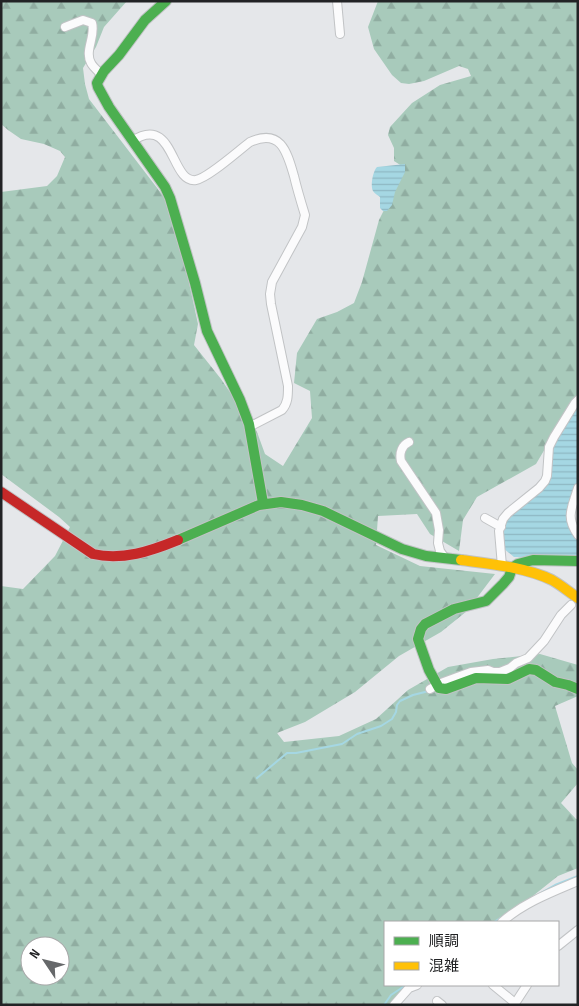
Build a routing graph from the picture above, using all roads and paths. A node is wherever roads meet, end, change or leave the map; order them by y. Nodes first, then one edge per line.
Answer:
1 (166, 1) edge
2 (337, 1) edge
3 (65, 27) dead end
4 (340, 34) dead end
5 (102, 75) junction
6 (132, 141) junction
7 (578, 400) edge
8 (249, 427) junction
9 (409, 442) dead end
10 (578, 488) edge
11 (1, 492) edge
12 (263, 504) junction
13 (484, 518) dead end
14 (501, 527) junction
15 (578, 535) edge
16 (445, 558) junction
17 (578, 561) edge
18 (507, 567) junction
19 (574, 602) edge
20 (434, 688) junction
21 (578, 689) edge
22 (578, 881) edge
23 (503, 921) edge
24 (577, 931) edge
25 (559, 945) edge
26 (414, 986) edge
27 (494, 986) edge
28 (526, 986) edge
29 (515, 1004) edge
30 (394, 1005) edge

1 - 5 street
2 - 4 street
3 - 5 street
5 - 6 street
6 - 8 street
6 - 8 street
7 - 14 street
8 - 12 street
9 - 16 street
10 - 15 street
11 - 12 street
12 - 16 street
13 - 14 street
14 - 18 street
16 - 18 street
17 - 18 street
18 - 19 street
18 - 20 street
19 - 20 street
20 - 21 street
22 - 23 street
24 - 25 street
26 - 30 street
27 - 29 street
28 - 29 street

